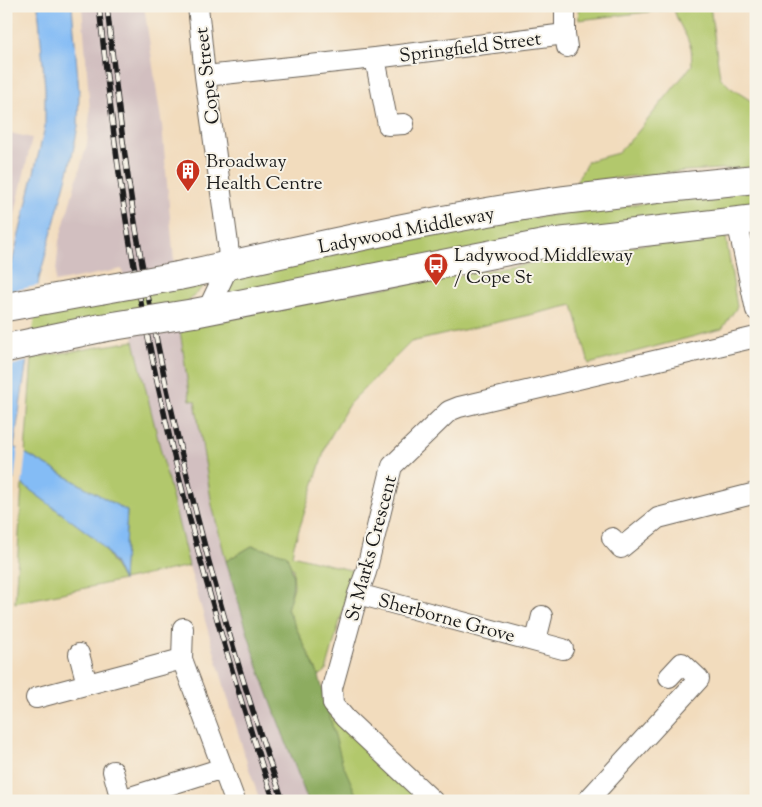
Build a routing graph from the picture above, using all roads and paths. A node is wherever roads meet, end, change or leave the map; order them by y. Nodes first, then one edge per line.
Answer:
1 (198, 6) edge
2 (565, 6) edge
3 (375, 58) junction
4 (205, 76) junction
5 (404, 124) dead end
6 (756, 179) edge
7 (746, 220) edge
8 (229, 265) junction
9 (6, 307) edge
10 (756, 310) edge
11 (200, 312) junction
12 (756, 337) edge
13 (6, 348) edge
14 (756, 493) edge
15 (612, 538) dead end
16 (358, 594) junction
17 (542, 616) dead end
18 (183, 628) dead end
19 (536, 640) junction
20 (563, 649) dead end
21 (79, 654) dead end
22 (182, 660) junction
23 (668, 676) dead end
24 (87, 684) junction
25 (36, 698) dead end
26 (223, 768) junction
27 (113, 771) dead end
28 (122, 801) edge
29 (235, 801) edge
30 (433, 801) edge
31 (587, 801) edge

1 - 4 street, Cope Street
2 - 3 street, Springfield Street
3 - 4 street, Springfield Street
3 - 5 street, Springfield Street
4 - 8 street, Cope Street
6 - 8 highway, Ladywood Middleway
7 - 10 street
7 - 11 highway
8 - 9 highway, Ladywood Middleway, bridge
8 - 11 street
11 - 13 highway, bridge
12 - 16 street, St Marks Crescent
14 - 15 street
16 - 19 street, Sherborne Grove
16 - 30 street, St Marks Crescent
17 - 19 street, Sherborne Grove
18 - 22 street
19 - 20 street, Sherborne Grove
21 - 24 street
22 - 24 street
22 - 26 street
23 - 31 street
24 - 25 street
26 - 28 street
26 - 29 street
27 - 28 street

